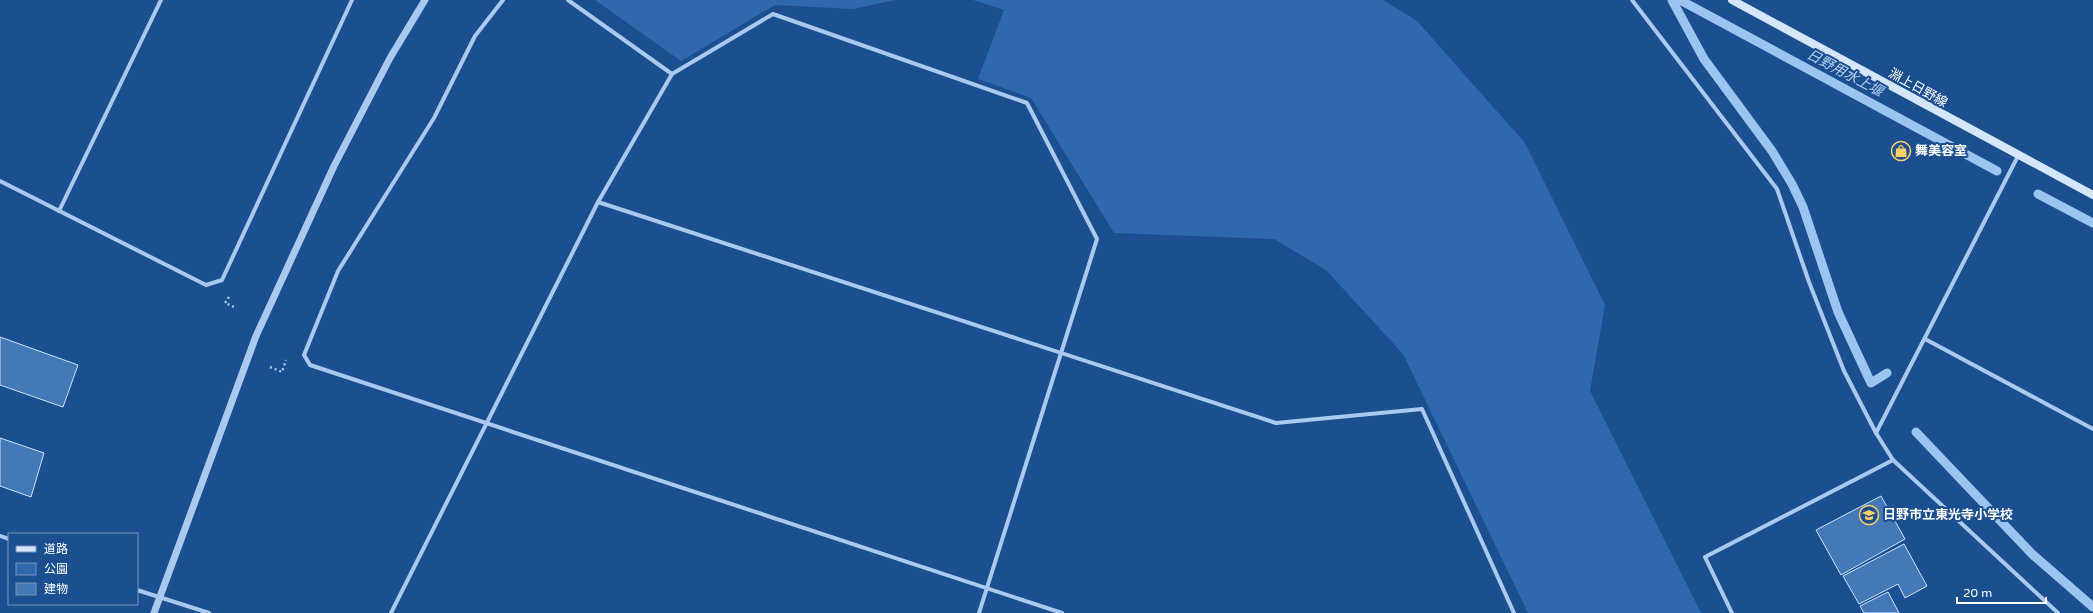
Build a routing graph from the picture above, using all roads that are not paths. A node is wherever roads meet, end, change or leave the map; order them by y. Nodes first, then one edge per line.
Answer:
1 (161, 0) edge
2 (352, 0) edge
3 (425, 0) edge
4 (503, 0) edge
5 (568, 0) edge
6 (1632, 0) edge
7 (1732, 0) edge
8 (672, 74) junction
9 (2018, 156) junction
10 (0, 181) edge
11 (2093, 195) edge
12 (598, 202) junction
13 (59, 211) junction
14 (1925, 339) junction
15 (1060, 352) junction
16 (487, 424) junction
17 (2093, 429) edge
18 (1876, 433) junction
19 (1893, 460) junction
20 (988, 589) junction
21 (138, 590) edge
22 (159, 598) junction
23 (154, 613) edge
24 (209, 613) edge
25 (391, 613) edge
26 (979, 613) edge
27 (1062, 613) edge
28 (1514, 613) edge
29 (1732, 613) edge
30 (2058, 613) edge

1 - 13 street
2 - 13 street
3 - 22 street
4 - 16 street
5 - 8 street
6 - 18 street
7 - 9 main road, 淵上日野線
8 - 12 street
8 - 15 street
9 - 11 main road, 淵上日野線
9 - 14 street
10 - 13 street
12 - 15 street
12 - 16 street
14 - 17 street
14 - 18 street
15 - 20 street
15 - 28 street
16 - 20 street
16 - 25 street
18 - 19 street
19 - 29 street
19 - 30 street
20 - 26 street
20 - 27 street
21 - 22 street
22 - 23 street
22 - 24 street

